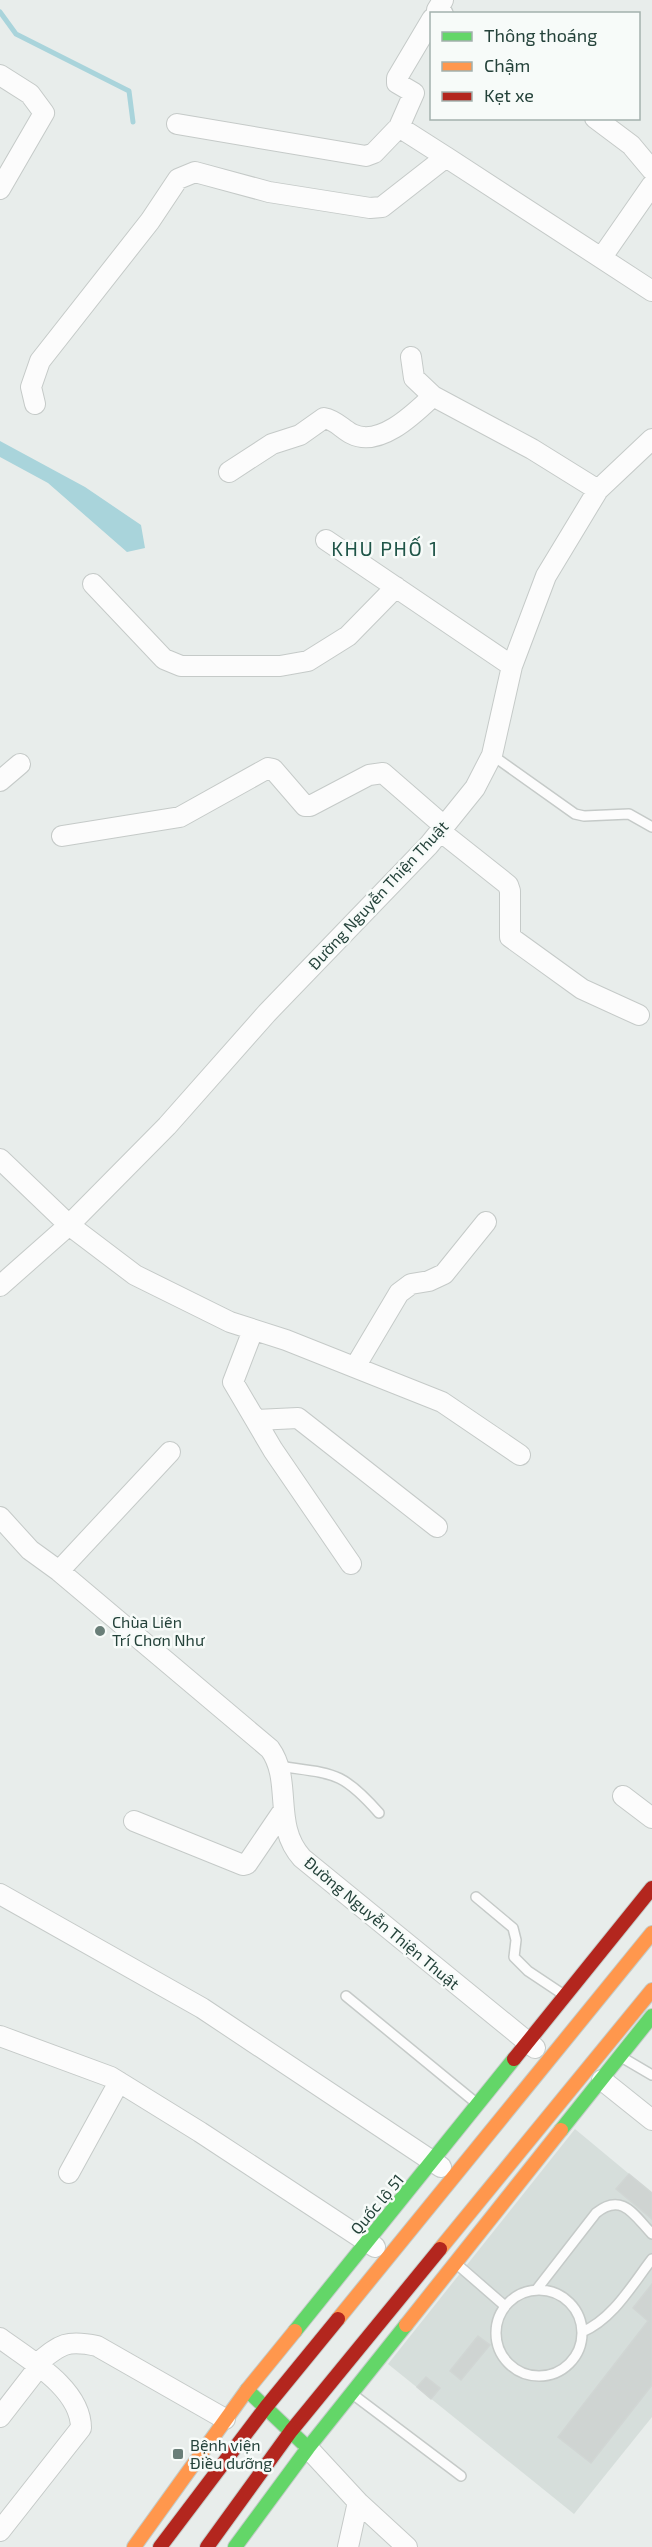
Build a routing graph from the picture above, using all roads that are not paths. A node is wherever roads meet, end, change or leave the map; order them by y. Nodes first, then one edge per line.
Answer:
1 (430, 24) edge
2 (0, 75) edge
3 (598, 120) edge
4 (177, 124) dead end
5 (399, 127) junction
6 (446, 157) junction
7 (652, 170) edge
8 (652, 185) edge
9 (0, 189) edge
10 (602, 257) junction
11 (652, 291) edge
12 (411, 357) dead end
13 (433, 396) junction
14 (35, 404) dead end
15 (652, 439) edge
16 (230, 472) dead end
17 (598, 490) junction
18 (326, 540) dead end
19 (93, 584) dead end
20 (396, 587) junction
21 (512, 666) junction
22 (492, 755) junction
23 (20, 764) dead end
24 (0, 781) edge
25 (652, 827) edge
26 (442, 829) junction
27 (62, 836) dead end
28 (639, 1016) dead end
29 (0, 1159) edge
30 (486, 1222) dead end
31 (69, 1225) junction
32 (0, 1286) edge
33 (253, 1330) junction
34 (354, 1367) junction
35 (256, 1420) junction
36 (170, 1452) dead end
37 (520, 1455) dead end
38 (0, 1517) edge
39 (437, 1527) dead end
40 (351, 1564) dead end
41 (58, 1570) junction
42 (278, 1766) junction
43 (623, 1796) dead end
44 (283, 1811) junction
45 (379, 1813) dead end
46 (652, 1818) edge
47 (134, 1821) dead end
48 (652, 1888) edge
49 (0, 1894) edge
50 (476, 1897) dead end
51 (652, 1933) edge
52 (652, 1990) edge
53 (346, 1996) dead end
54 (565, 1996) junction
55 (652, 2016) edge
56 (0, 2036) edge
57 (528, 2043) junction
58 (620, 2056) junction
59 (550, 2059) junction
60 (652, 2075) edge
61 (602, 2080) junction
62 (119, 2082) junction
63 (479, 2106) junction
64 (652, 2120) edge
65 (433, 2162) junction
66 (69, 2174) dead end
67 (455, 2176) junction
68 (652, 2234) edge
69 (368, 2242) junction
70 (440, 2249) junction
71 (389, 2257) junction
72 (652, 2259) edge
73 (456, 2263) junction
74 (537, 2289) junction
75 (505, 2306) junction
76 (582, 2332) junction
77 (0, 2338) edge
78 (37, 2366) junction
79 (248, 2390) junction
80 (352, 2393) junction
81 (266, 2407) junction
82 (0, 2417) edge
83 (225, 2419) junction
84 (291, 2431) junction
85 (308, 2448) junction
86 (461, 2476) dead end
87 (358, 2502) junction
88 (0, 2531) edge
89 (134, 2547) edge
90 (160, 2547) edge
91 (207, 2547) edge
92 (235, 2547) edge
93 (348, 2547) edge
94 (407, 2547) edge

1 - 5 street
2 - 9 street
3 - 7 street
4 - 5 street
5 - 6 street
6 - 10 street
6 - 14 street
8 - 10 street
10 - 11 street
12 - 13 street
13 - 16 street
13 - 17 street
15 - 17 street, Đường Nguyễn Thiện Thuật
17 - 21 street, Đường Nguyễn Thiện Thuật
18 - 20 street
19 - 20 street
20 - 21 street
21 - 22 street, Đường Nguyễn Thiện Thuật
22 - 25 lane
22 - 26 street, Đường Nguyễn Thiện Thuật
23 - 24 street
26 - 27 street
26 - 28 street
26 - 31 street, Đường Nguyễn Thiện Thuật
29 - 31 street
30 - 34 street
31 - 32 street, Đường Nguyễn Thiện Thuật
31 - 33 street
33 - 34 street
33 - 35 street
34 - 37 street
35 - 39 street
35 - 40 street
36 - 41 street
38 - 41 street, Đường Nguyễn Thiện Thuật
41 - 42 street, Đường Nguyễn Thiện Thuật
42 - 44 street, Đường Nguyễn Thiện Thuật
42 - 45 lane
43 - 46 street
44 - 47 street
44 - 57 street, Đường Nguyễn Thiện Thuật
48 - 54 main road, Quốc lộ 51
49 - 65 street
50 - 54 lane
51 - 59 main road
52 - 70 main road
53 - 63 lane
54 - 57 main road, Quốc lộ 51
55 - 58 main road
56 - 62 street
57 - 59 street, Đường Nguyễn Thiện Thuật
57 - 63 main road, Quốc lộ 51
58 - 60 lane
58 - 61 main road
59 - 67 main road
61 - 64 street
61 - 73 main road
62 - 66 street
62 - 69 street
63 - 65 main road, Quốc lộ 51
65 - 67 street
65 - 69 main road, Quốc lộ 51
67 - 71 main road
68 - 74 lane
69 - 71 street
69 - 79 main road, Quốc lộ 51
70 - 73 lane
70 - 84 main road
71 - 81 main road
72 - 76 lane
73 - 75 lane
73 - 80 main road
74 - 75 lane
74 - 76 lane
75 - 76 lane
77 - 78 street
78 - 82 street
78 - 83 street
78 - 88 street
79 - 81 main road
79 - 83 main road, Quốc lộ 51
80 - 85 main road
80 - 86 lane
81 - 84 main road
81 - 90 main road
83 - 89 main road, Quốc lộ 51
84 - 85 main road
84 - 91 main road
85 - 87 street
85 - 92 main road
87 - 93 street
87 - 94 street

